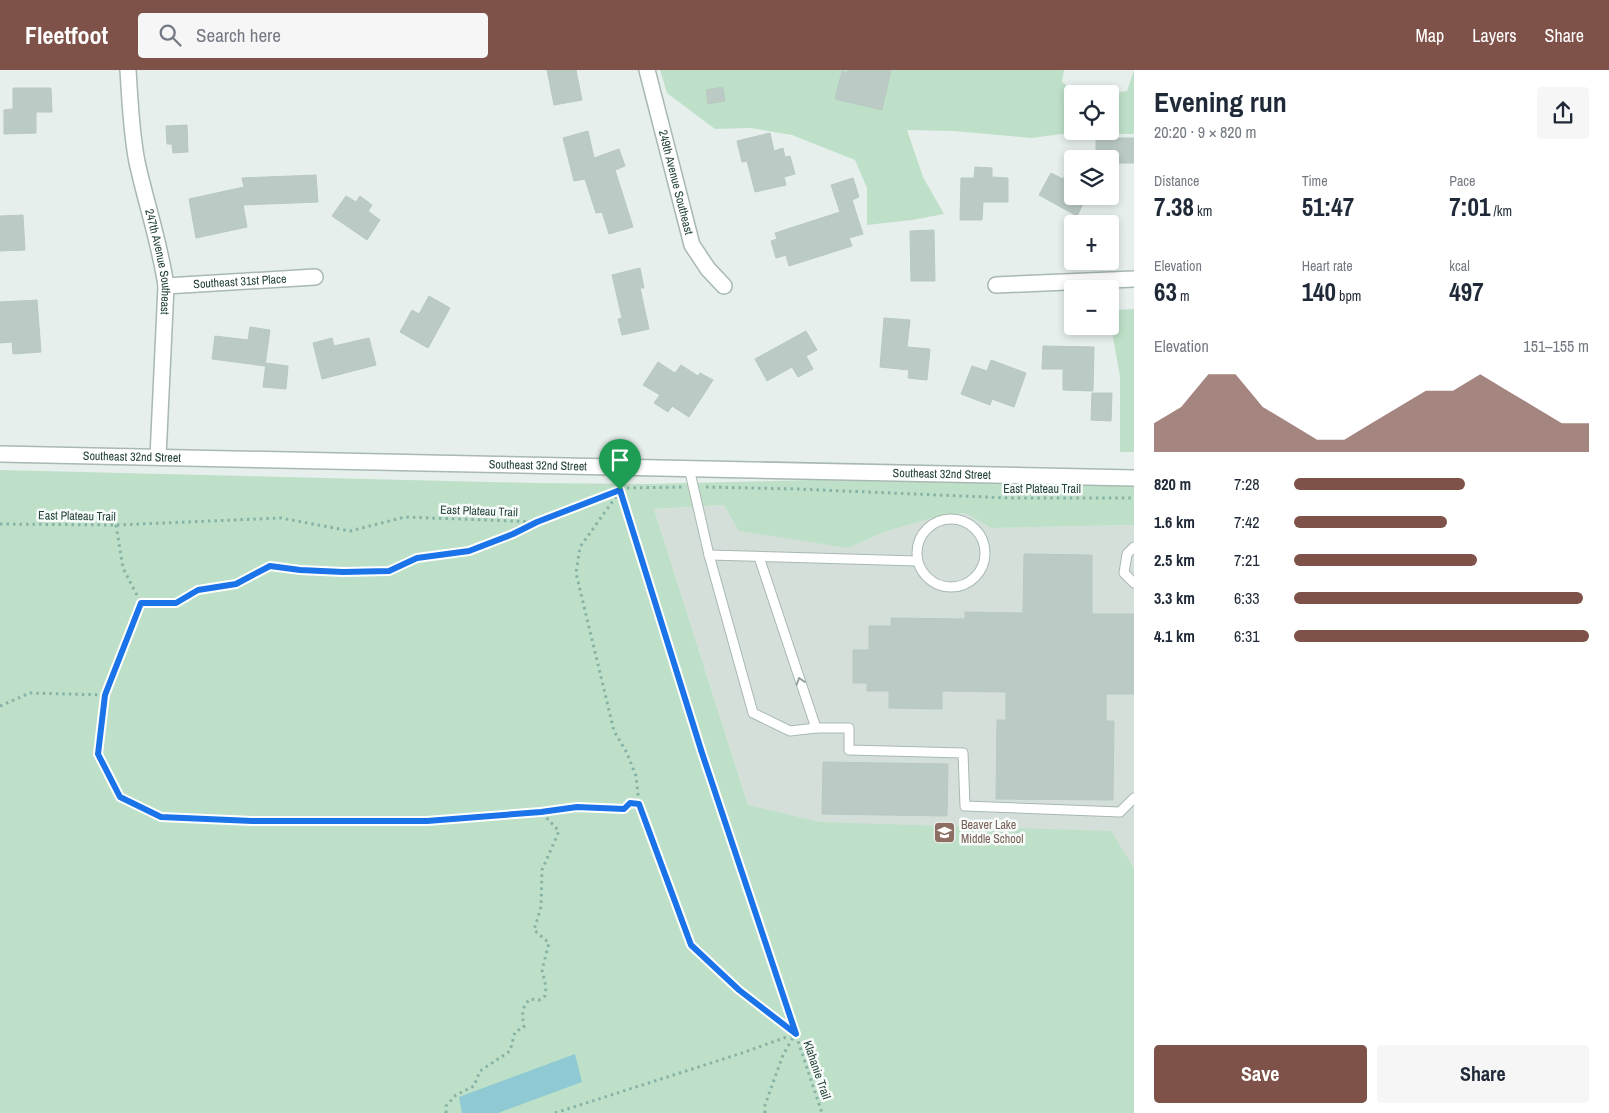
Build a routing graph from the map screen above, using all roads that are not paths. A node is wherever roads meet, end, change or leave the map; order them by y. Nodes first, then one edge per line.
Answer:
1 (128, 70) edge
2 (647, 70) edge
3 (314, 277) dead end
4 (1134, 280) edge
5 (996, 285) dead end
6 (166, 286) junction
7 (724, 286) dead end
8 (0, 454) edge
9 (158, 457) junction
10 (689, 468) junction
11 (1134, 478) edge
12 (1134, 547) edge
13 (709, 555) junction
14 (759, 557) junction
15 (917, 561) junction
16 (1134, 582) edge
17 (816, 728) junction
18 (1134, 798) edge

1 - 6 street, 247th Avenue Southeast
2 - 7 street, 249th Avenue Southeast
3 - 6 street, Southeast 31st Place
4 - 5 street
6 - 9 street, 247th Avenue Southeast
8 - 9 street, Southeast 32nd Street
9 - 10 street, Southeast 32nd Street
10 - 11 street, Southeast 32nd Street
10 - 13 lane
12 - 16 lane
13 - 14 lane
13 - 17 lane
14 - 15 lane
17 -> 14 lane
15 - 15 lane
17 - 18 lane

